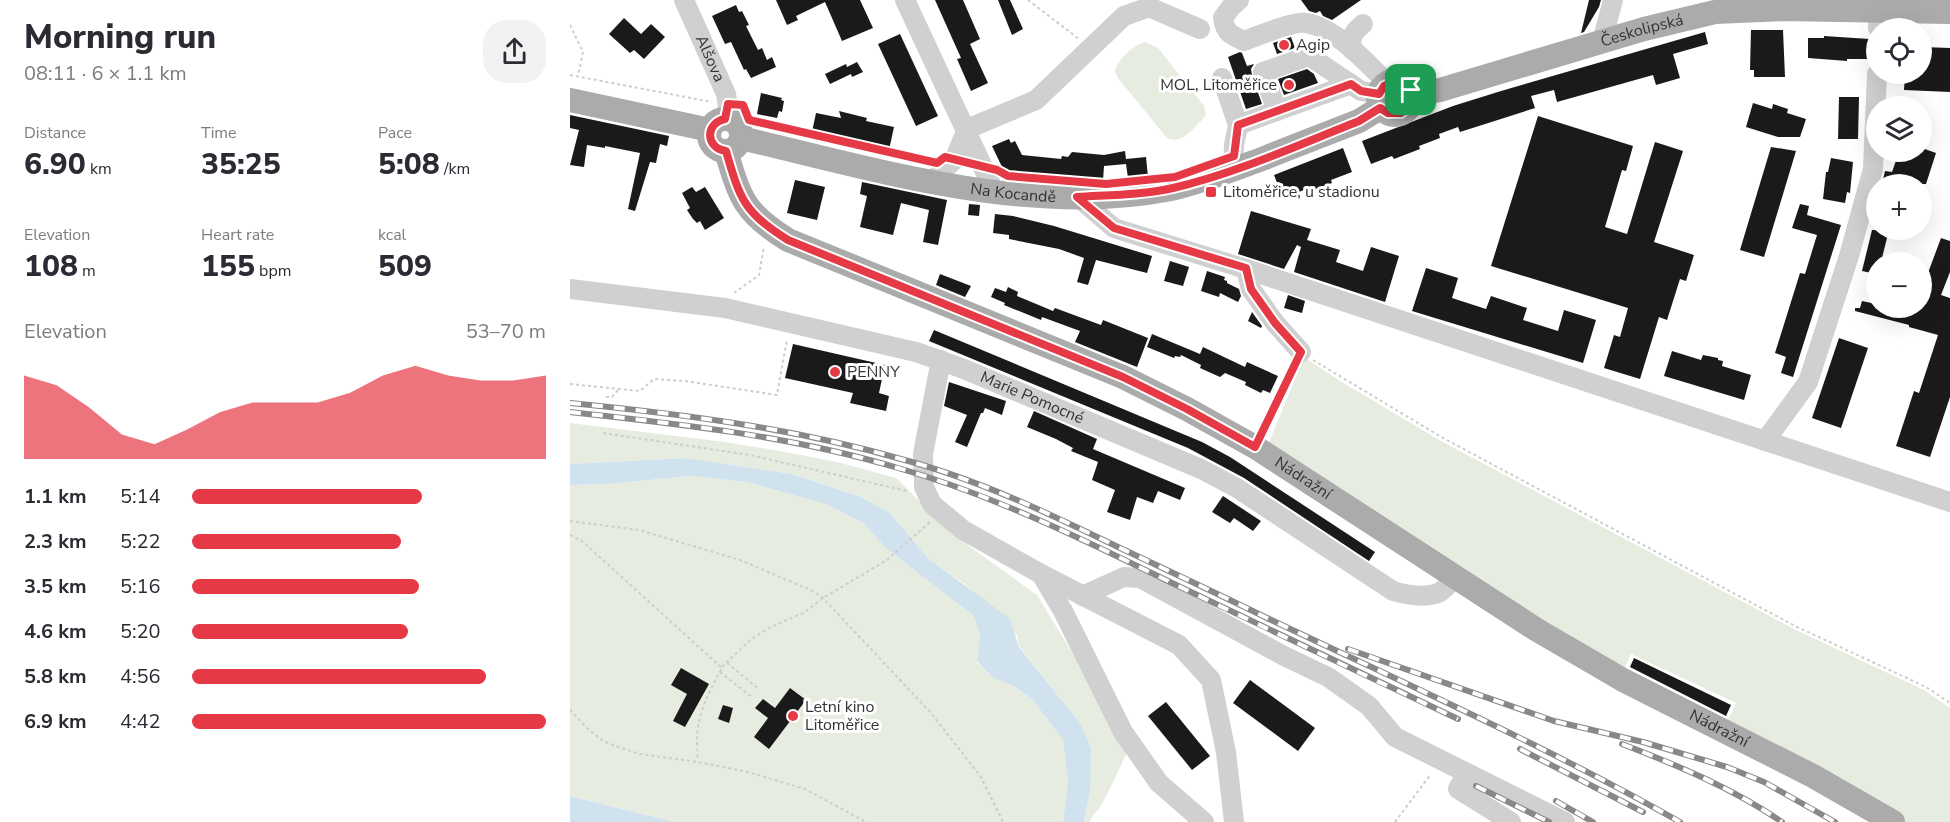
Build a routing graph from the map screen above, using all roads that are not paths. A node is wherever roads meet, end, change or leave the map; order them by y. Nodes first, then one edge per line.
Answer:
1 (684, 0) edge
2 (905, 0) edge
3 (1239, 0) edge
4 (1613, 0) edge
5 (1144, 3) edge
6 (1827, 5) edge
7 (1950, 12) edge
8 (1871, 18) edge
9 (1896, 18) edge
10 (1363, 24) dead end
11 (1200, 29) dead end
12 (1602, 42) junction
13 (1352, 50) junction
14 (1222, 78) dead end
15 (1351, 84) junction
16 (1877, 84) edge
17 (1382, 95) junction
18 (570, 100) edge
19 (1277, 111) junction
20 (721, 118) junction
21 (1238, 125) junction
22 (967, 129) junction
23 (739, 136) junction
24 (1233, 170) junction
25 (931, 182) junction
26 (994, 191) junction
27 (1077, 197) junction
28 (1246, 268) junction
29 (570, 289) edge
30 (1301, 352) road end
31 (941, 360) junction
32 (1765, 441) junction
33 (1950, 502) edge
34 (1041, 574) junction
35 (1455, 579) junction
36 (1082, 596) junction
37 (1467, 773) junction
38 (1204, 822) edge
39 (1234, 822) edge
40 (1511, 822) edge
41 (1565, 822) edge
42 (1893, 822) edge

1 - 20 street, Alšova
2 - 22 street
3 - 13 street
4 - 12 street
5 - 11 street
5 - 22 street
6 - 8 main road, Českolipská
6 - 12 main road, Českolipská
7 - 9 main road, Českolipská
10 - 13 street
12 - 17 main road, Českolipská
13 - 17 street
14 - 21 street
15 - 17 street
15 - 19 street
15 - 19 street
16 - 32 street
17 - 24 main road, Na Kocandě
18 - 20 main road
19 - 21 street
20 - 23 main road
21 - 24 street
22 - 25 street
22 - 26 street
23 - 25 main road, Na Kocandě
23 - 35 main road, Nádražní
24 - 27 main road, Na Kocandě
25 - 26 main road, Na Kocandě
26 - 27 main road, Na Kocandě
27 - 28 street
28 - 30 street
28 - 32 street
29 - 31 street, Marie Pomocné
31 - 34 street
31 - 35 street, Marie Pomocné
32 - 33 street
34 - 36 street
34 - 38 street
35 - 42 main road, Nádražní
36 - 37 street
36 - 39 street
37 - 40 street
37 - 41 street

